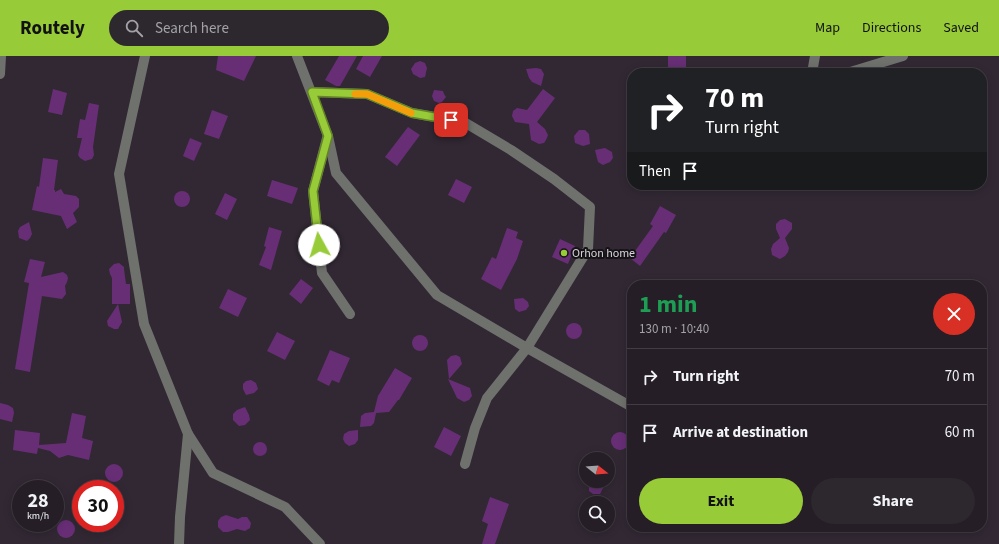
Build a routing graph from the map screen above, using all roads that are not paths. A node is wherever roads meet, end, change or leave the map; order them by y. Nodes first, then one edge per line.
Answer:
1 (2, 56) edge
2 (146, 56) edge
3 (298, 56) edge
4 (815, 56) edge
5 (902, 56) edge
6 (813, 68) edge
7 (863, 68) edge
8 (0, 74) edge
9 (312, 92) junction
10 (328, 136) junction
11 (350, 314) dead end
12 (527, 348) junction
13 (627, 404) edge
14 (188, 434) junction
15 (464, 464) dead end
16 (179, 544) edge
17 (320, 544) edge

1 - 8 street
2 - 14 street
3 - 9 street
4 - 6 street
5 - 7 street
9 - 10 street
9 - 12 street
10 - 11 street
10 - 12 street
12 - 13 street
12 - 15 street
14 - 16 street
14 - 17 street

